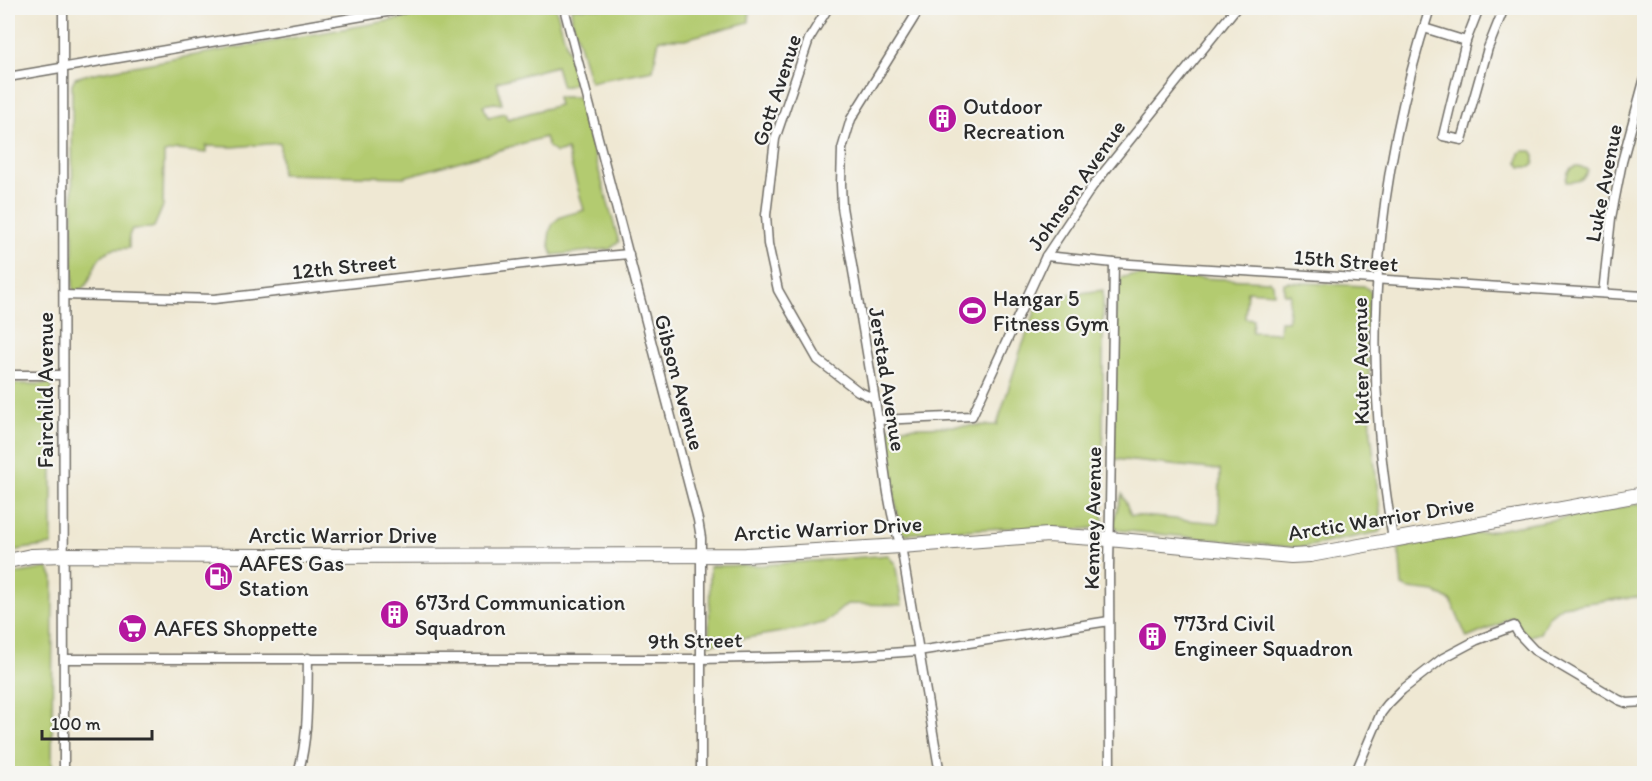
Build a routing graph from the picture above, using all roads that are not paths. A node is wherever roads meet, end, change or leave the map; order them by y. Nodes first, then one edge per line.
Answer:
1 (63, 8) edge
2 (411, 8) edge
3 (564, 8) edge
4 (828, 8) edge
5 (920, 8) edge
6 (1236, 8) edge
7 (1430, 8) edge
8 (1479, 8) edge
9 (1504, 8) edge
10 (1424, 28) junction
11 (1466, 42) junction
12 (64, 67) junction
13 (8, 77) edge
14 (1644, 81) edge
15 (628, 254) junction
16 (1046, 256) junction
17 (1114, 263) junction
18 (1378, 280) junction
19 (1603, 294) junction
20 (64, 296) junction
21 (1644, 296) edge
22 (8, 375) edge
23 (63, 375) junction
24 (873, 398) junction
25 (878, 420) junction
26 (1644, 494) edge
27 (1109, 538) junction
28 (1393, 539) junction
29 (901, 546) junction
30 (64, 555) junction
31 (700, 555) junction
32 (8, 561) edge
33 (1109, 621) junction
34 (918, 651) junction
35 (64, 658) junction
36 (308, 658) junction
37 (700, 659) junction
38 (1644, 702) edge
39 (64, 774) edge
40 (298, 774) edge
41 (700, 774) edge
42 (940, 774) edge
43 (1110, 774) edge
44 (1355, 774) edge

1 - 12 street, Fairchild Avenue
2 - 12 street
3 - 15 street, Gibson Avenue
4 - 24 street, Gott Avenue
5 - 24 street, Jerstad Avenue
6 - 16 street, Johnson Avenue
7 - 10 street, Kuter Avenue
8 - 11 street
9 - 11 street
10 - 11 street
10 - 18 street, Kuter Avenue
12 - 13 street
12 - 20 street, Fairchild Avenue
14 - 19 street, Luke Avenue
15 - 20 street, 12th Street
15 - 31 street, Gibson Avenue
16 - 17 street, 15th Street
16 - 25 street, Johnson Avenue
17 - 18 street, 15th Street
17 - 27 street, Kenney Avenue
18 - 19 street, 15th Street
18 - 28 street, Kuter Avenue
19 - 21 street, 15th Street
20 - 23 street, Fairchild Avenue
22 - 23 street
23 - 30 street, Fairchild Avenue
24 - 25 street, Jerstad Avenue
25 - 29 street, Jerstad Avenue
26 - 28 main road, Arctic Warrior Drive
27 - 28 main road, Arctic Warrior Drive
27 - 29 main road, Arctic Warrior Drive
27 - 33 street, Kenney Avenue
29 - 31 main road, Arctic Warrior Drive
29 - 34 street, Jerstad Avenue
30 - 31 main road, Arctic Warrior Drive
30 - 32 main road, Arctic Warrior Drive
30 - 35 street, Fairchild Avenue
31 - 37 street, Gibson Avenue
33 - 34 street, 9th Street
33 - 43 street, Kenney Avenue
34 - 37 street, 9th Street
34 - 42 street, Jerstad Avenue
35 - 36 street, 9th Street
35 - 39 street, Fairchild Avenue
36 - 37 street, 9th Street
36 - 40 street
37 - 41 street, Gibson Avenue
38 - 44 street

